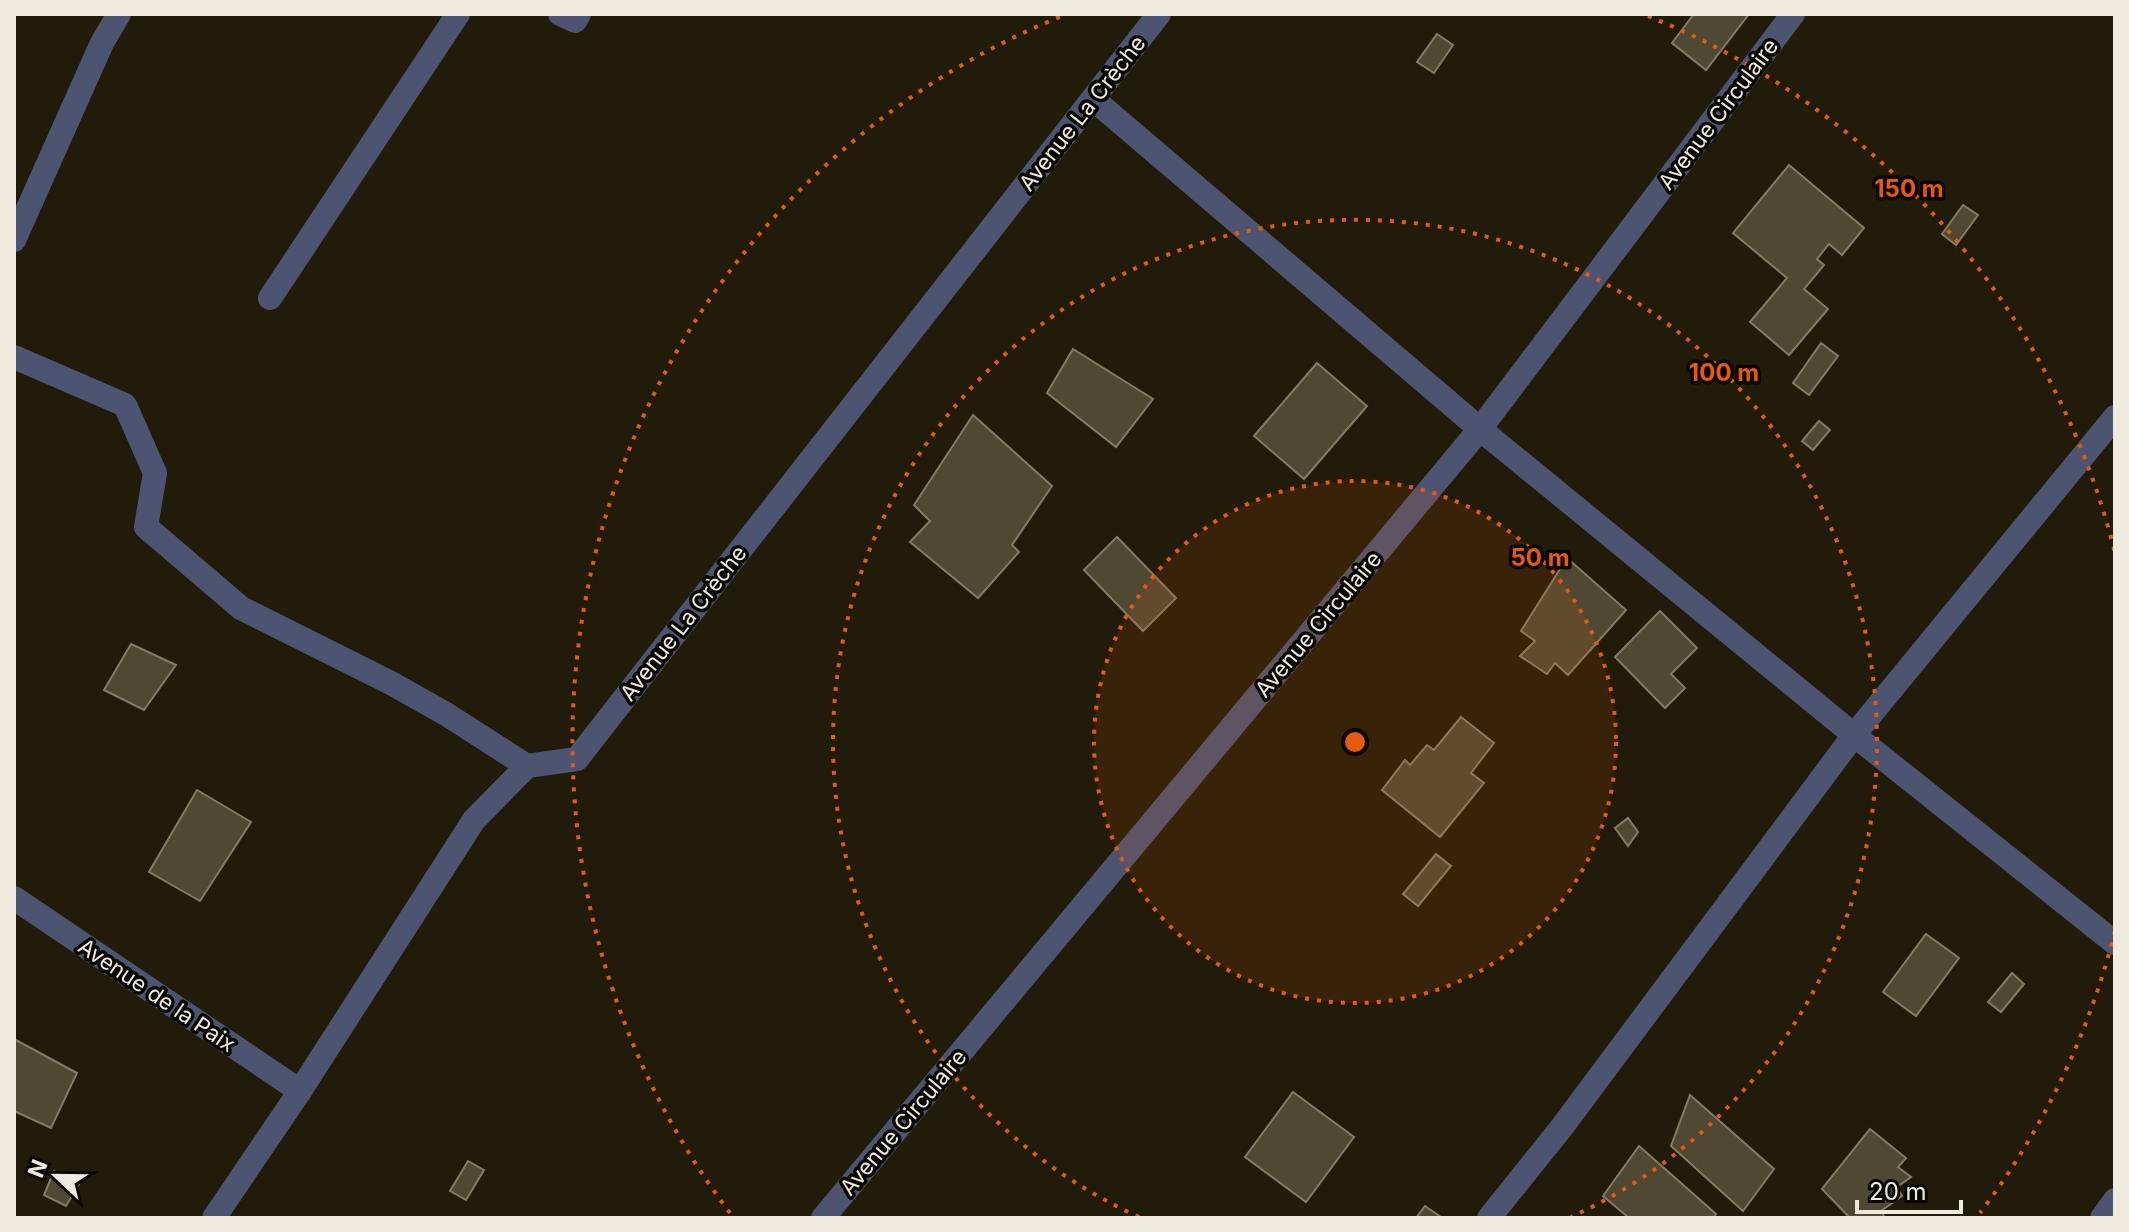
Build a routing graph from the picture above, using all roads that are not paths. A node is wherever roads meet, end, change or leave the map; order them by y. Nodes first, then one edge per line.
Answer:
1 (119, 14) edge
2 (458, 14) edge
3 (560, 14) edge
4 (579, 14) edge
5 (1159, 14) edge
6 (1793, 14) edge
7 (1093, 99) junction
8 (21, 205) edge
9 (14, 240) edge
10 (270, 298) dead end
11 (14, 357) edge
12 (2115, 417) edge
13 (1480, 429) junction
14 (1854, 735) junction
15 (527, 766) junction
16 (14, 898) edge
17 (2115, 943) edge
18 (300, 1091) junction
19 (2115, 1200) edge
20 (214, 1218) edge
21 (823, 1218) edge
22 (1489, 1218) edge
23 (2102, 1218) edge

1 - 8 street
2 - 10 street
3 - 4 street
5 - 7 street, Avenue La Crèche
6 - 13 street, Avenue Circulaire
7 - 13 street
7 - 15 street, Avenue La Crèche
8 - 9 street
11 - 15 street
12 - 14 street
13 - 14 street
13 - 21 street, Avenue Circulaire
14 - 17 street
14 - 22 street
15 - 18 street
16 - 18 street, Avenue de la Paix
18 - 20 street
19 - 23 street

